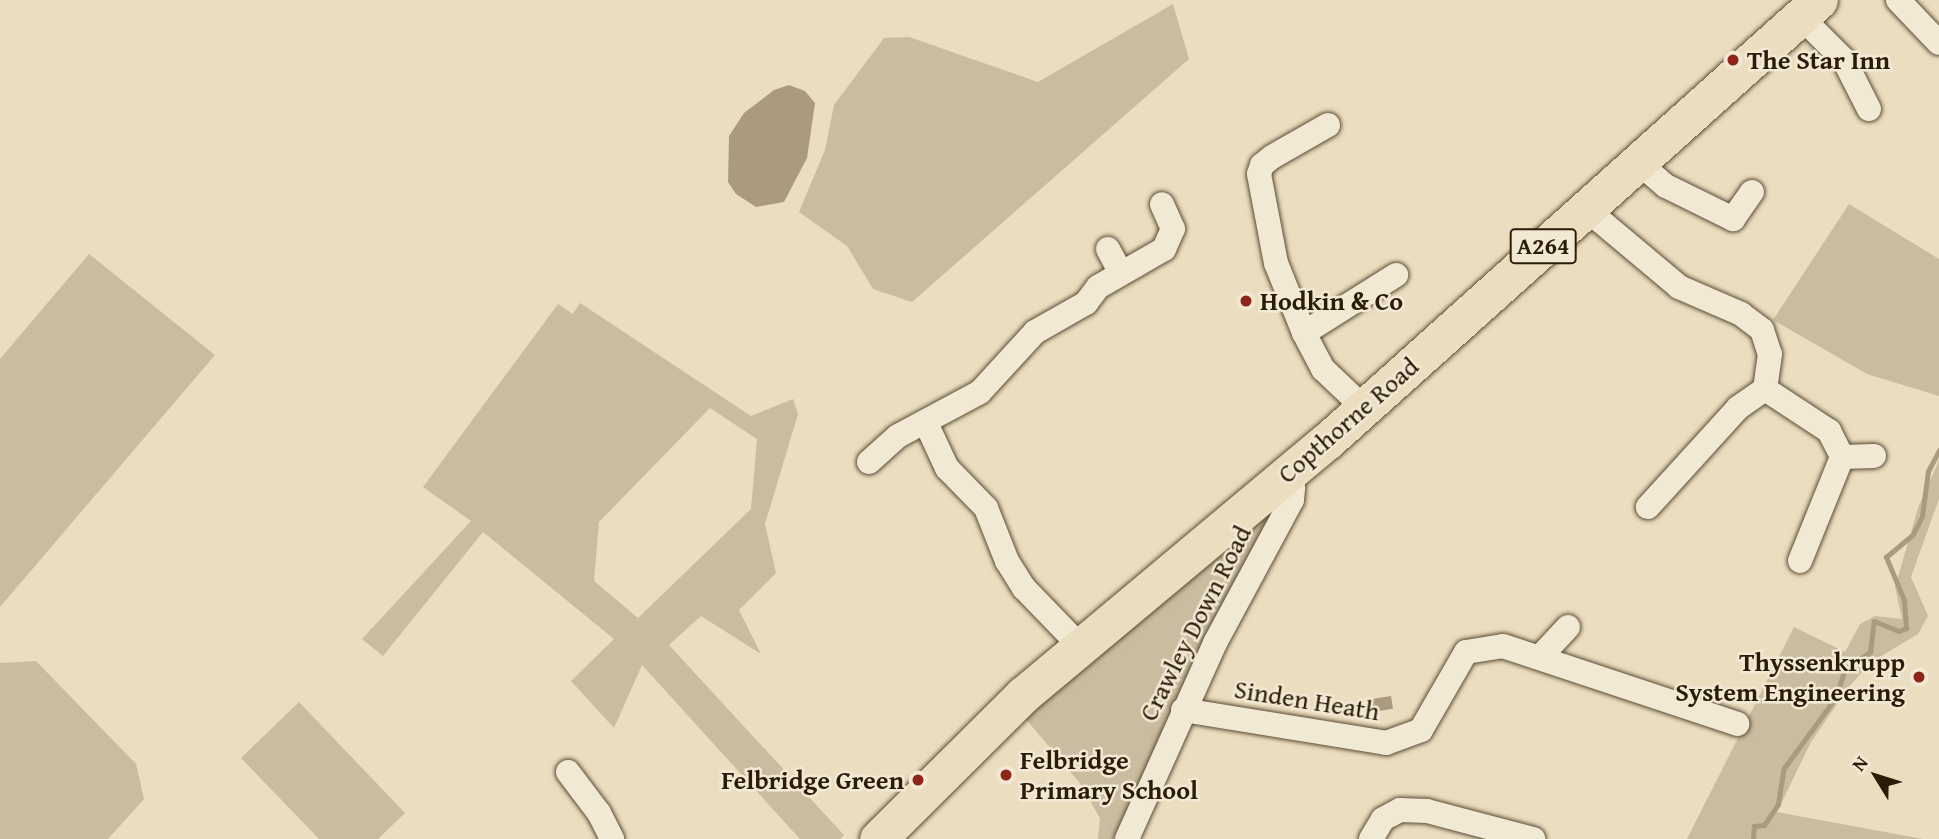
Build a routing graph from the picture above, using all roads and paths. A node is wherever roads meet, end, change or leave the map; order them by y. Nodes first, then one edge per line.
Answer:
1 (1898, 0) edge
2 (1810, 8) edge
3 (1939, 43) edge
4 (1869, 109) dead end
5 (1328, 125) dead end
6 (1638, 162) junction
7 (1752, 192) dead end
8 (1162, 205) dead end
9 (1585, 208) junction
10 (1108, 249) dead end
11 (1120, 272) junction
12 (1396, 275) dead end
13 (1304, 333) junction
14 (1765, 389) junction
15 (1364, 408) junction
16 (926, 423) junction
17 (1874, 456) dead end
18 (1842, 457) junction
19 (869, 462) dead end
20 (1285, 475) junction
21 (1648, 507) dead end
22 (1800, 561) dead end
23 (1569, 627) dead end
24 (1080, 646) junction
25 (1540, 657) junction
26 (1183, 710) junction
27 (1737, 724) dead end
28 (568, 772) dead end
29 (612, 839) edge
30 (877, 839) edge
31 (1127, 839) edge
32 (1371, 839) edge
33 (1533, 839) edge

1 - 3 street
2 - 4 street
2 - 6 highway, Copthorne Road / A264
5 - 13 street
6 - 7 street
6 - 9 highway, Copthorne Road / A264
8 - 11 street
9 - 14 street
9 - 15 highway, Copthorne Road / A264
10 - 11 street
11 - 16 street
12 - 13 street
13 - 15 street
14 - 18 street
14 - 21 street
15 - 20 highway, Copthorne Road / A264
16 - 19 street
16 - 24 street
17 - 18 street
18 - 22 street
20 - 24 highway, Copthorne Road / A264
20 - 26 street, Crawley Down Road
23 - 25 street
24 - 30 highway, Copthorne Road / A264
25 - 26 street, Sinden Heath
25 - 27 street, Sinden Heath
26 - 31 street, Crawley Down Road
28 - 29 street
32 - 33 street

